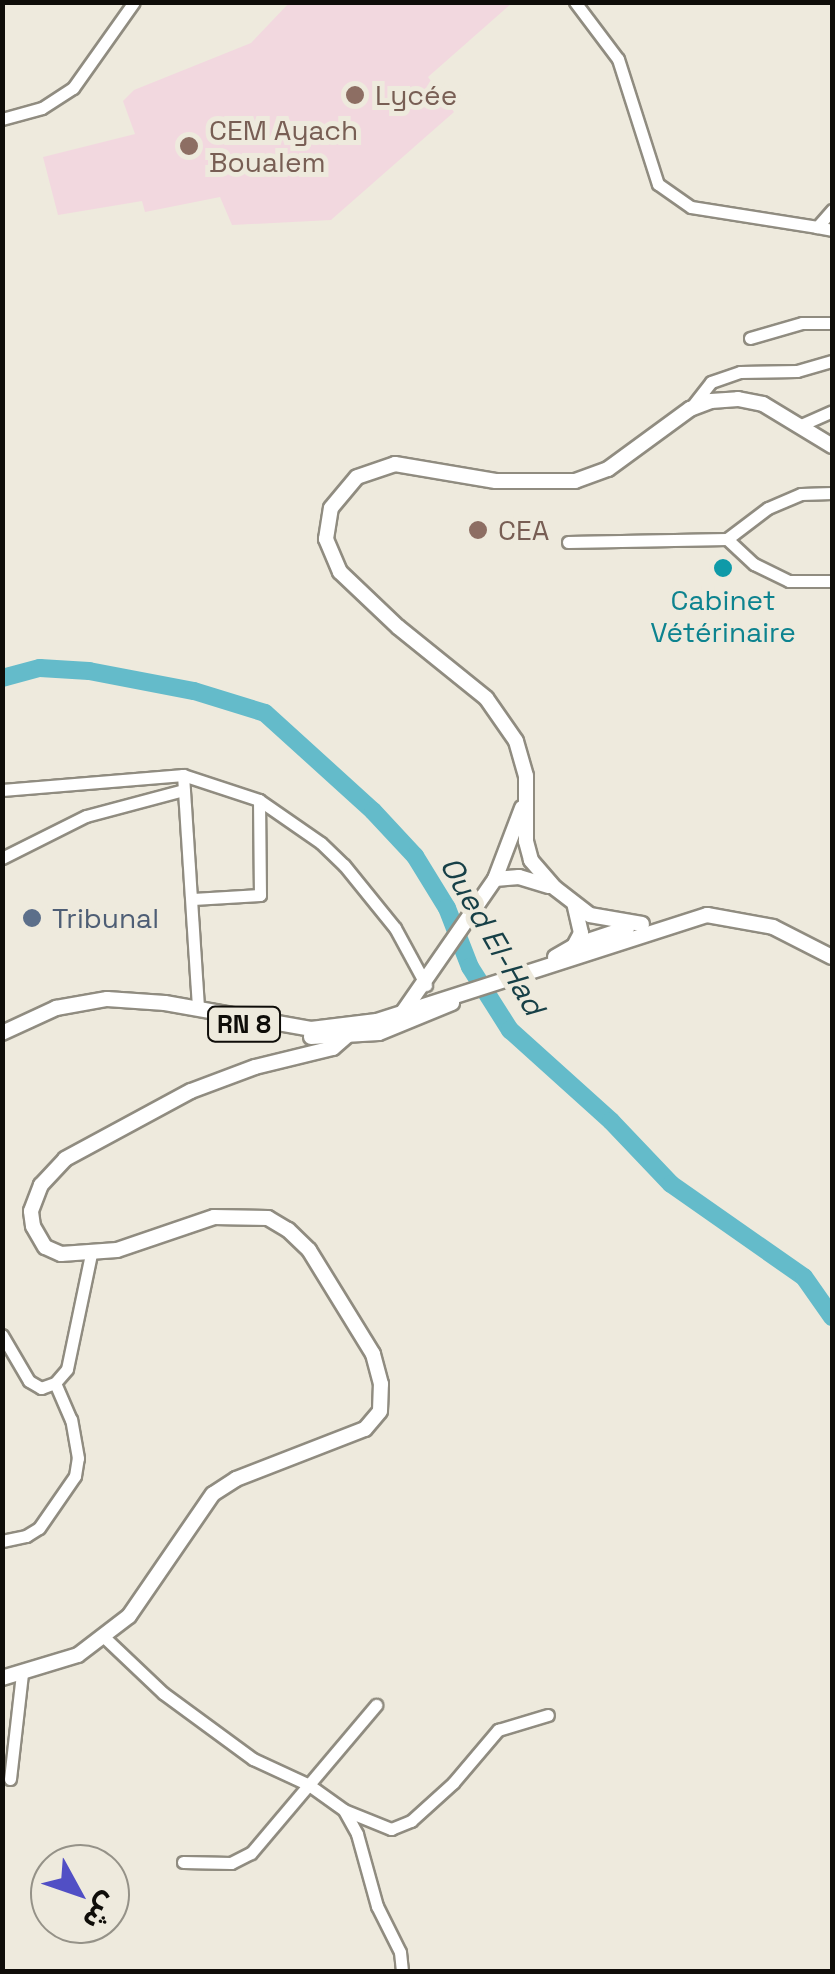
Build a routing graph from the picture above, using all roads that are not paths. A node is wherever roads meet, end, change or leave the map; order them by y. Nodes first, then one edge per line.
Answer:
1 (134, 2) edge
2 (573, 3) edge
3 (2, 119) edge
4 (832, 210) edge
5 (817, 226) junction
6 (832, 230) edge
7 (832, 324) edge
8 (750, 338) dead end
9 (832, 361) edge
10 (690, 409) junction
11 (832, 410) edge
12 (800, 425) junction
13 (832, 446) edge
14 (832, 493) edge
15 (728, 539) junction
16 (568, 542) dead end
17 (832, 581) edge
18 (183, 774) junction
19 (528, 788) junction
20 (2, 790) edge
21 (184, 790) junction
22 (259, 800) junction
23 (2, 858) edge
24 (495, 879) junction
25 (554, 888) junction
26 (193, 899) junction
27 (575, 906) junction
28 (677, 921) junction
29 (642, 924) junction
30 (576, 944) junction
31 (832, 957) edge
32 (556, 963) junction
33 (440, 965) junction
34 (528, 974) junction
35 (426, 984) junction
36 (457, 999) junction
37 (440, 1001) junction
38 (198, 1008) junction
39 (401, 1014) junction
40 (25, 1023) junction
41 (362, 1023) junction
42 (2, 1033) edge
43 (348, 1038) junction
44 (91, 1254) junction
45 (2, 1335) edge
46 (55, 1383) junction
47 (2, 1540) edge
48 (104, 1637) junction
49 (22, 1673) junction
50 (2, 1678) edge
51 (376, 1705) dead end
52 (548, 1715) dead end
53 (10, 1780) dead end
54 (309, 1785) junction
55 (344, 1810) junction
56 (183, 1862) dead end
57 (402, 1972) edge

1 - 3 street
2 - 5 street
4 - 5 street
5 - 6 street
7 - 8 street
9 - 10 street
10 - 12 main road
10 - 19 main road
11 - 12 street
12 - 13 main road
14 - 15 street
15 - 16 street
15 - 17 street
18 - 20 street
18 - 21 street
18 - 22 street
19 - 24 main road
19 - 25 main road
21 - 23 street
21 - 26 street
22 - 26 street
22 - 35 street
24 - 25 main road
24 - 33 main road
25 - 27 main road
26 - 38 street
27 - 29 main road
27 - 30 main road
28 - 29 main road, RN 8
28 - 31 main road, RN 8
28 - 32 main road, RN 8
29 - 30 main road, RN 8
30 - 32 main road
30 - 34 main road, RN 8
32 - 34 main road, RN 8
33 - 35 main road
33 - 37 main road
34 - 36 main road, RN 8
35 - 39 main road
36 - 37 main road, RN 8
36 - 43 main road, RN 8
37 - 39 main road, RN 8
38 - 40 main road, RN 8
38 - 41 main road, RN 8
39 - 41 main road, RN 8
40 - 42 main road, RN 8
40 - 43 main road, RN 8
41 - 43 main road
43 - 44 main road
44 - 46 street
44 - 48 main road
45 - 46 street
46 - 47 street
48 - 49 main road
48 - 54 street
49 - 50 main road
49 - 53 street
51 - 54 street
52 - 55 street
54 - 55 street
54 - 56 street
55 - 57 street

